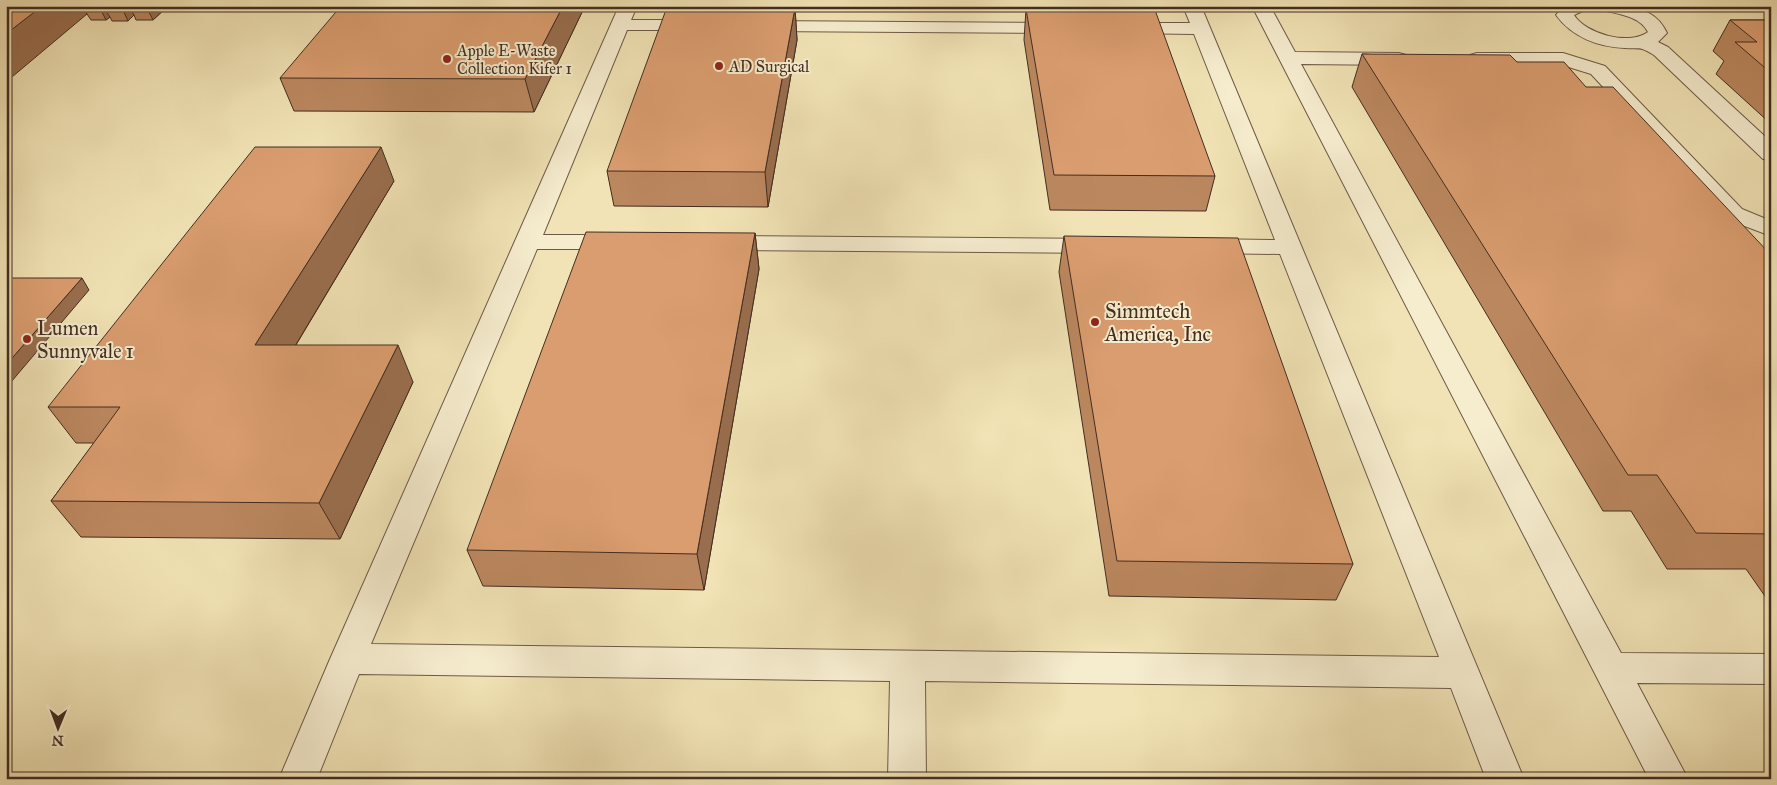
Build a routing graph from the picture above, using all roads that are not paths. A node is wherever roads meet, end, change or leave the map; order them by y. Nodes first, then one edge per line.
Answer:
1 (1262, 6) edge
2 (1579, 6) edge
3 (1608, 6) edge
4 (624, 15) edge
5 (1196, 17) edge
6 (718, 25) edge
7 (748, 26) edge
8 (1074, 28) edge
9 (1104, 28) edge
10 (1646, 42) junction
11 (1289, 58) junction
12 (1420, 59) edge
13 (1458, 59) edge
14 (1771, 154) edge
15 (1771, 229) edge
16 (529, 242) junction
17 (637, 242) edge
18 (697, 243) edge
19 (1121, 246) edge
20 (1180, 246) edge
21 (1289, 247) junction
22 (347, 659) junction
23 (906, 665) junction
24 (1610, 668) junction
25 (1771, 670) edge
26 (1462, 673) junction
27 (298, 779) edge
28 (908, 779) edge
29 (1505, 779) edge
30 (1668, 779) edge

1 - 11 lane
2 - 10 lane
3 - 10 lane
4 - 6 lane
4 - 16 lane
5 - 9 lane
5 - 21 lane
7 - 8 lane
10 - 14 lane
11 - 12 lane
11 - 24 lane
13 - 15 lane
16 - 17 lane
16 - 22 lane
18 - 19 lane
20 - 21 lane
21 - 26 lane
22 - 23 lane
22 - 27 lane
23 - 26 lane
23 - 28 lane
24 - 25 lane
24 - 30 lane
26 - 29 lane

